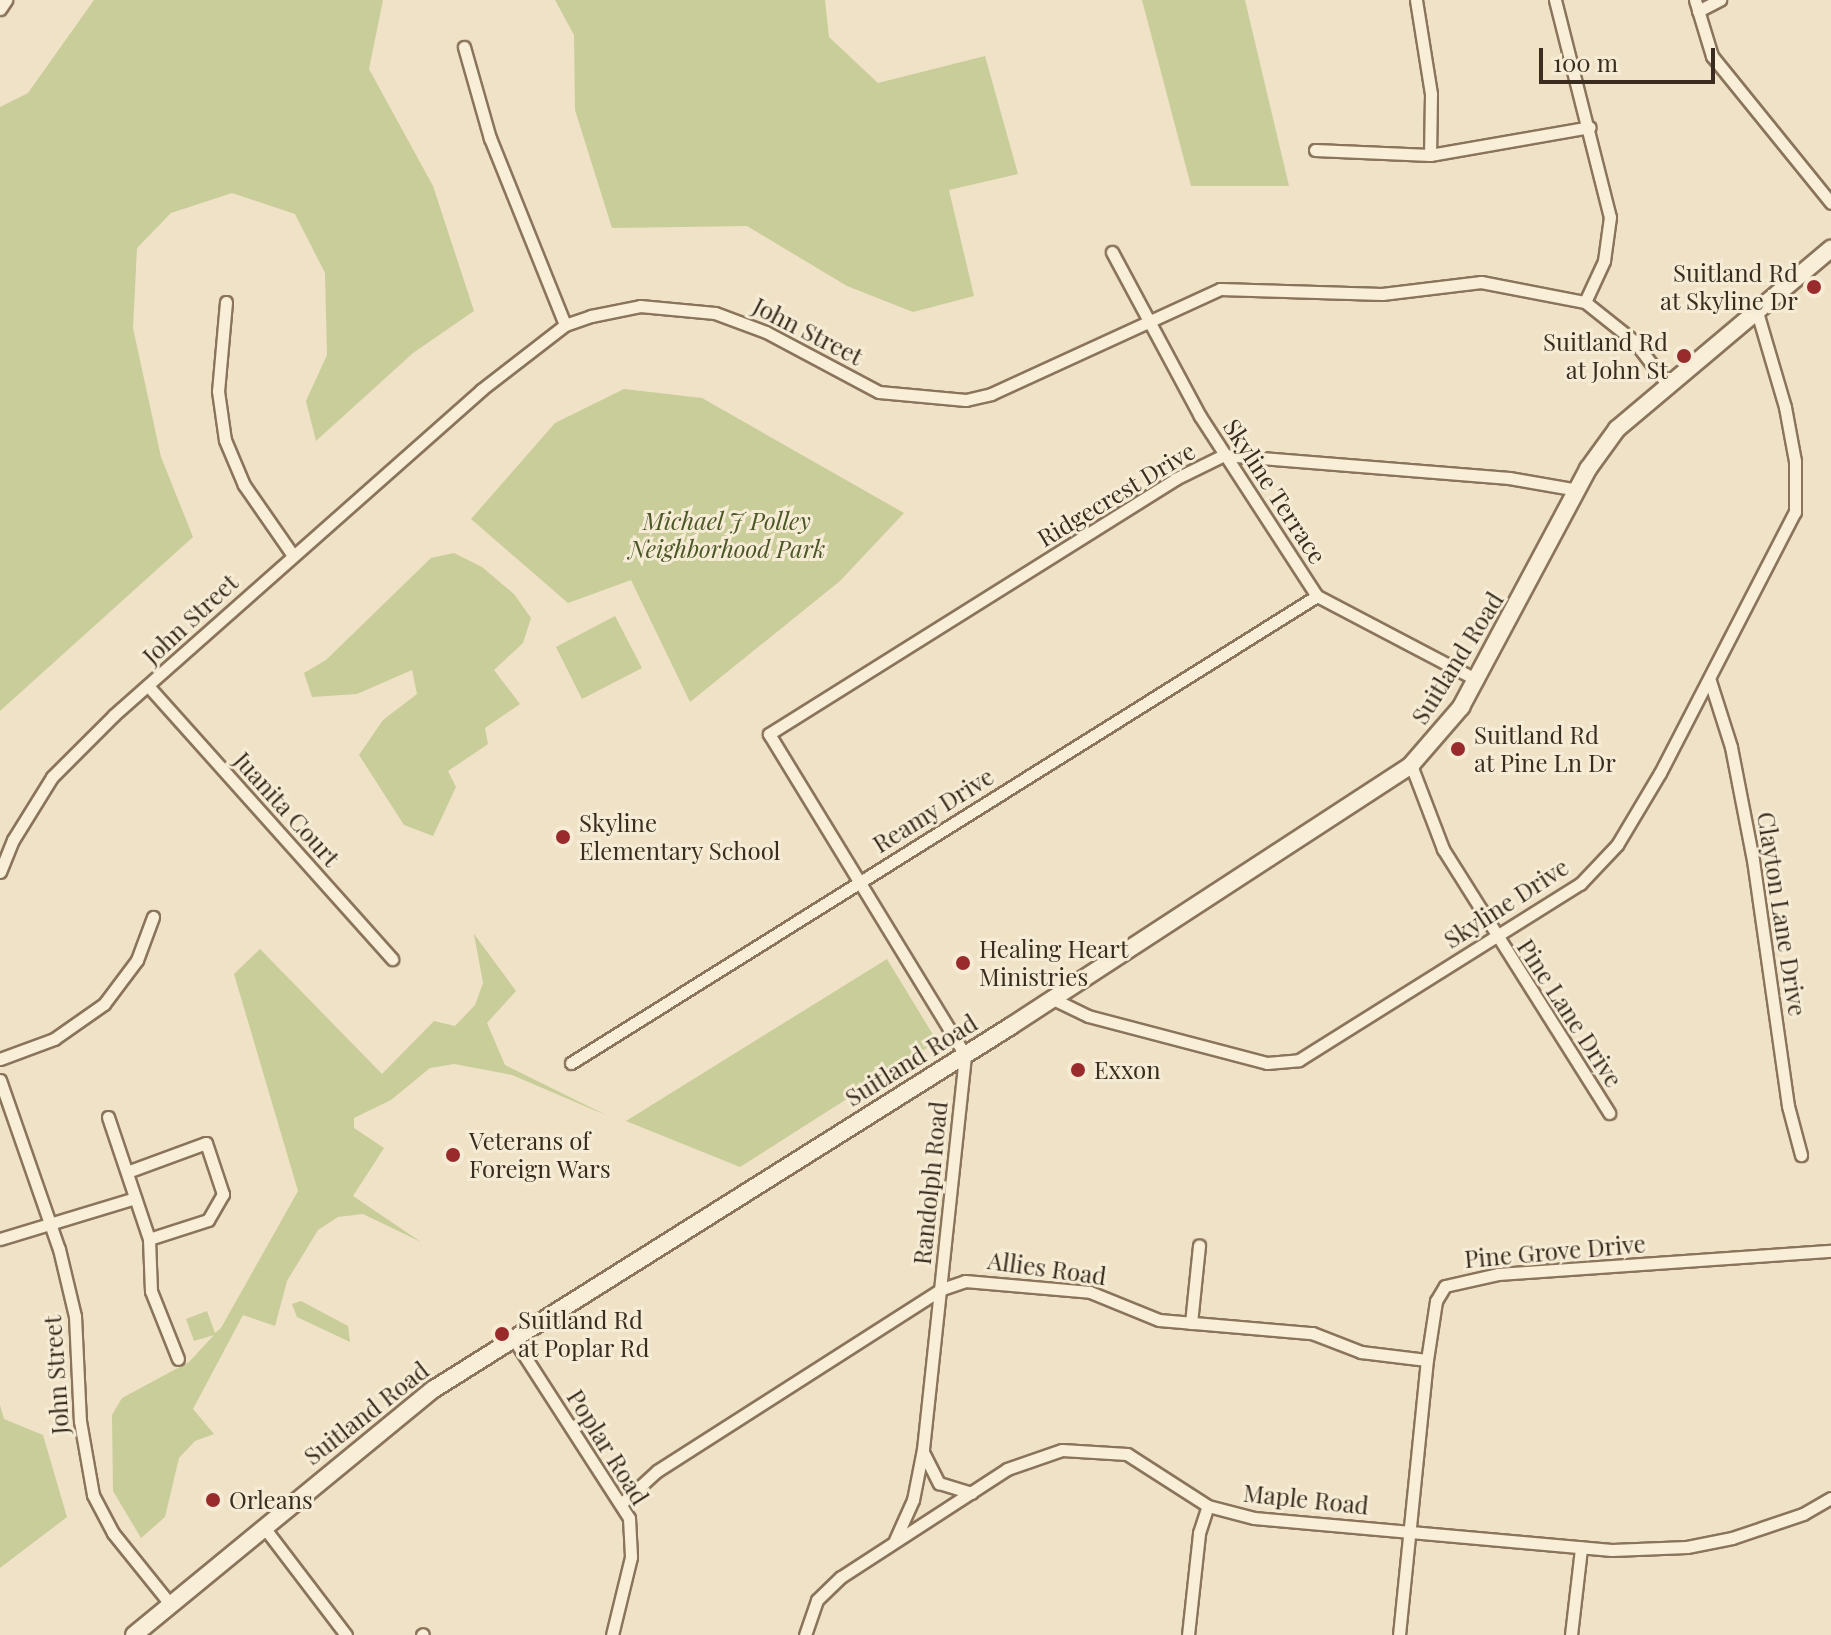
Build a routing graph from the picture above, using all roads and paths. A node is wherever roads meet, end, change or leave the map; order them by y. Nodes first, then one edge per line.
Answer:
1 (6, 0) edge
2 (1416, 0) edge
3 (1555, 0) edge
4 (1720, 0) edge
5 (1697, 5) edge
6 (0, 9) edge
7 (464, 47) dead end
8 (1590, 127) junction
9 (1315, 150) dead end
10 (1430, 155) junction
11 (1831, 203) edge
12 (1831, 249) edge
13 (1112, 252) dead end
14 (226, 302) dead end
15 (1585, 302) junction
16 (1757, 312) junction
17 (1145, 321) junction
18 (565, 325) junction
19 (1667, 384) junction
20 (1224, 455) junction
21 (1578, 490) junction
22 (292, 554) junction
23 (1317, 596) junction
24 (1477, 680) junction
25 (1710, 681) junction
26 (149, 687) junction
27 (1411, 765) junction
28 (0, 872) edge
29 (861, 881) junction
30 (153, 917) dead end
31 (1495, 938) junction
32 (392, 959) dead end
33 (1051, 998) junction
34 (965, 1055) junction
35 (0, 1059) edge
36 (571, 1063) dead end
37 (0, 1080) edge
38 (1609, 1113) dead end
39 (108, 1117) dead end
40 (1801, 1155) dead end
41 (127, 1172) junction
42 (135, 1198) junction
43 (50, 1223) junction
44 (0, 1239) edge
45 (149, 1239) junction
46 (1199, 1245) dead end
47 (1831, 1251) edge
48 (942, 1289) junction
49 (1191, 1323) junction
50 (513, 1338) junction
51 (178, 1359) dead end
52 (1427, 1360) junction
53 (923, 1449) junction
54 (971, 1493) junction
55 (1831, 1498) edge
56 (622, 1503) junction
57 (1208, 1506) junction
58 (263, 1526) junction
59 (1411, 1531) junction
60 (895, 1540) junction
61 (1581, 1548) junction
62 (170, 1604) junction
63 (144, 1632) edge
64 (346, 1635) edge
65 (612, 1635) edge
66 (805, 1635) edge
67 (1188, 1635) edge
68 (1399, 1635) edge
69 (1571, 1635) edge

1 - 6 street
2 - 10 street
3 - 8 street
4 - 5 street
5 - 11 street
7 - 18 street
8 - 10 street
8 - 15 street
9 - 10 street
12 - 16 main road, Suitland Road
13 - 17 street, Skyline Terrace
14 - 22 street
15 - 17 street, John Street
15 - 19 street, John Street
16 - 19 main road, Suitland Road
16 - 25 street, Skyline Drive
17 - 18 street, John Street
17 - 20 street, Skyline Terrace
18 - 22 street, John Street
19 - 21 main road, Suitland Road
20 - 21 street, Ridgecrest Drive
20 - 23 street, Skyline Terrace
20 - 29 street, Ridgecrest Drive
21 - 24 main road, Suitland Road
22 - 26 street, John Street
23 - 24 street, Skyline Terrace
23 - 29 street, Reamy Drive
24 - 27 main road, Suitland Road
25 - 31 street, Skyline Drive
25 - 40 street, Clayton Lane Drive
26 - 28 street, John Street
26 - 32 street, Juanita Court
27 - 31 street, Pine Lane Drive
27 - 33 main road, Suitland Road
29 - 34 street
29 - 36 street, Reamy Drive
30 - 35 street
31 - 33 street, Skyline Drive
31 - 38 street, Pine Lane Drive
33 - 34 main road, Suitland Road
34 - 48 street, Randolph Road
34 - 50 main road, Suitland Road
37 - 43 street, John Street
39 - 41 street
41 - 42 street
41 - 45 street
42 - 43 street
42 - 45 street
43 - 44 street
43 - 62 street, John Street
45 - 51 street
46 - 49 street
47 - 52 street, Pine Grove Drive
48 - 49 street, Allies Road
48 - 53 street, Randolph Road
48 - 56 street, Allies Road
49 - 52 street, Allies Road
50 - 56 street, Poplar Road
50 - 58 main road, Suitland Road
52 - 59 street, Pine Grove Drive
53 - 54 street
53 - 60 street, Randolph Road
54 - 57 street, Maple Road
54 - 60 street, Maple Road
55 - 61 street, Maple Road
56 - 65 street, Poplar Road
57 - 59 street, Maple Road
57 - 67 street
58 - 62 main road, Suitland Road
58 - 64 street
59 - 61 street, Maple Road
59 - 68 street, Pine Grove Drive
60 - 66 street, Maple Road
61 - 69 street
62 - 63 main road, Suitland Road

